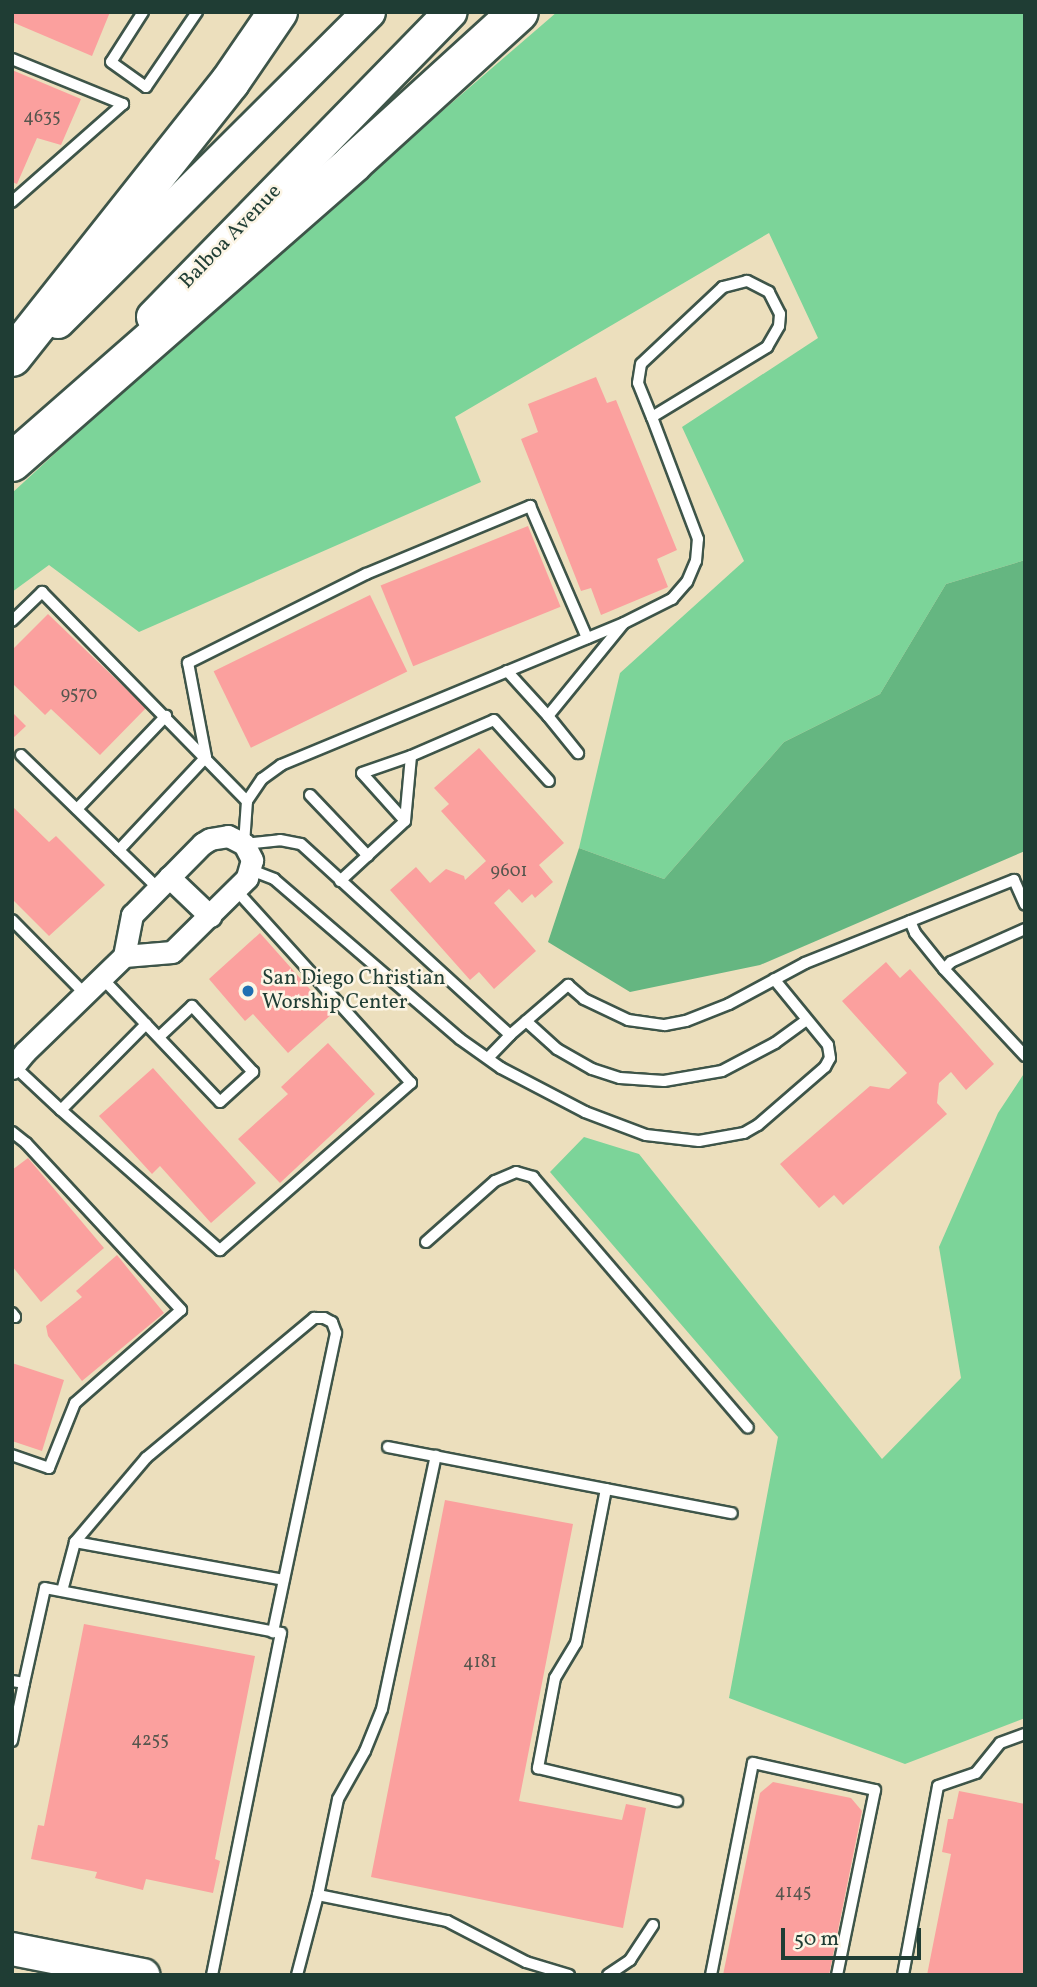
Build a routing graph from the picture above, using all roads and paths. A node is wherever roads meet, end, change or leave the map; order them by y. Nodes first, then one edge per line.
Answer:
1 (143, 12) edge
2 (197, 12) edge
3 (278, 12) edge
4 (369, 12) edge
5 (450, 12) edge
6 (519, 12) edge
7 (12, 59) edge
8 (12, 202) edge
9 (12, 357) edge
10 (12, 367) edge
11 (652, 417) junction
12 (12, 461) edge
13 (12, 621) edge
14 (624, 623) junction
15 (587, 638) junction
16 (507, 671) junction
17 (166, 716) junction
18 (548, 716) junction
19 (578, 753) dead end
20 (21, 755) dead end
21 (411, 755) junction
22 (206, 757) junction
23 (549, 781) dead end
24 (310, 796) dead end
25 (247, 801) junction
26 (77, 809) junction
27 (404, 821) junction
28 (244, 844) junction
29 (119, 850) junction
30 (368, 856) junction
31 (251, 870) junction
32 (340, 881) junction
33 (164, 883) junction
34 (236, 890) junction
35 (1025, 905) edge
36 (210, 916) junction
37 (12, 920) edge
38 (911, 921) junction
39 (1025, 929) edge
40 (124, 956) junction
41 (944, 969) junction
42 (102, 978) junction
43 (774, 979) junction
44 (85, 994) junction
45 (807, 1020) junction
46 (526, 1021) junction
47 (146, 1024) junction
48 (510, 1035) junction
49 (159, 1037) junction
50 (1025, 1056) edge
51 (488, 1058) junction
52 (13, 1067) edge
53 (61, 1110) junction
54 (12, 1132) edge
55 (426, 1242) dead end
56 (748, 1428) dead end
57 (388, 1447) dead end
58 (12, 1455) edge
59 (436, 1456) junction
60 (606, 1489) junction
61 (732, 1513) dead end
62 (75, 1542) junction
63 (284, 1580) junction
64 (62, 1591) junction
65 (273, 1632) junction
66 (12, 1681) edge
67 (24, 1683) junction
68 (1025, 1734) edge
69 (12, 1741) edge
70 (677, 1801) dead end
71 (318, 1895) junction
72 (653, 1925) dead end
73 (12, 1949) edge
74 (144, 1975) edge
75 (212, 1975) edge
76 (297, 1975) edge
77 (569, 1975) edge
78 (608, 1975) edge
79 (711, 1975) edge
80 (836, 1975) edge
81 (903, 1975) edge

1 - 2 lane
3 - 9 highway
4 - 10 main road
5 - 12 main road, Balboa Avenue
6 - 12 highway
7 - 8 lane
11 - 11 lane
11 - 14 lane
13 - 17 lane
14 - 15 lane
14 - 18 lane
15 - 16 lane
15 - 22 lane
16 - 18 lane
16 - 25 lane
17 - 22 lane
17 - 26 lane
18 - 19 lane
20 - 26 lane
21 - 23 lane
21 - 27 lane
21 - 27 lane
22 - 25 lane
22 - 29 lane
24 - 30 lane
25 - 28 lane
26 - 29 lane
27 - 30 lane
28 - 31 street
28 - 32 lane
28 - 33 street
29 - 33 lane
30 - 32 lane
31 - 34 street
31 - 51 lane
32 - 48 lane
33 - 36 street
33 - 40 street
34 - 36 street
34 - 53 lane
35 - 38 lane
36 - 40 street
37 - 44 lane
38 - 41 lane
38 - 43 lane
39 - 41 lane
40 - 42 street
41 - 50 lane
42 - 44 street
42 - 47 lane
43 - 45 lane
43 - 46 lane
44 - 52 street
45 - 46 lane
45 - 51 lane
46 - 48 lane
47 - 49 lane
47 - 53 lane
48 - 51 lane
49 - 49 lane
52 - 53 lane
54 - 58 lane
55 - 56 lane
57 - 59 lane
59 - 60 lane
59 - 71 lane
60 - 61 lane
60 - 70 lane
62 - 63 lane
62 - 63 lane
62 - 64 lane
63 - 65 lane
64 - 65 lane
64 - 67 lane
65 - 75 lane
66 - 67 lane
67 - 69 lane
68 - 81 lane
71 - 76 lane
71 - 77 lane
72 - 78 lane
73 - 74 main road
79 - 80 lane

